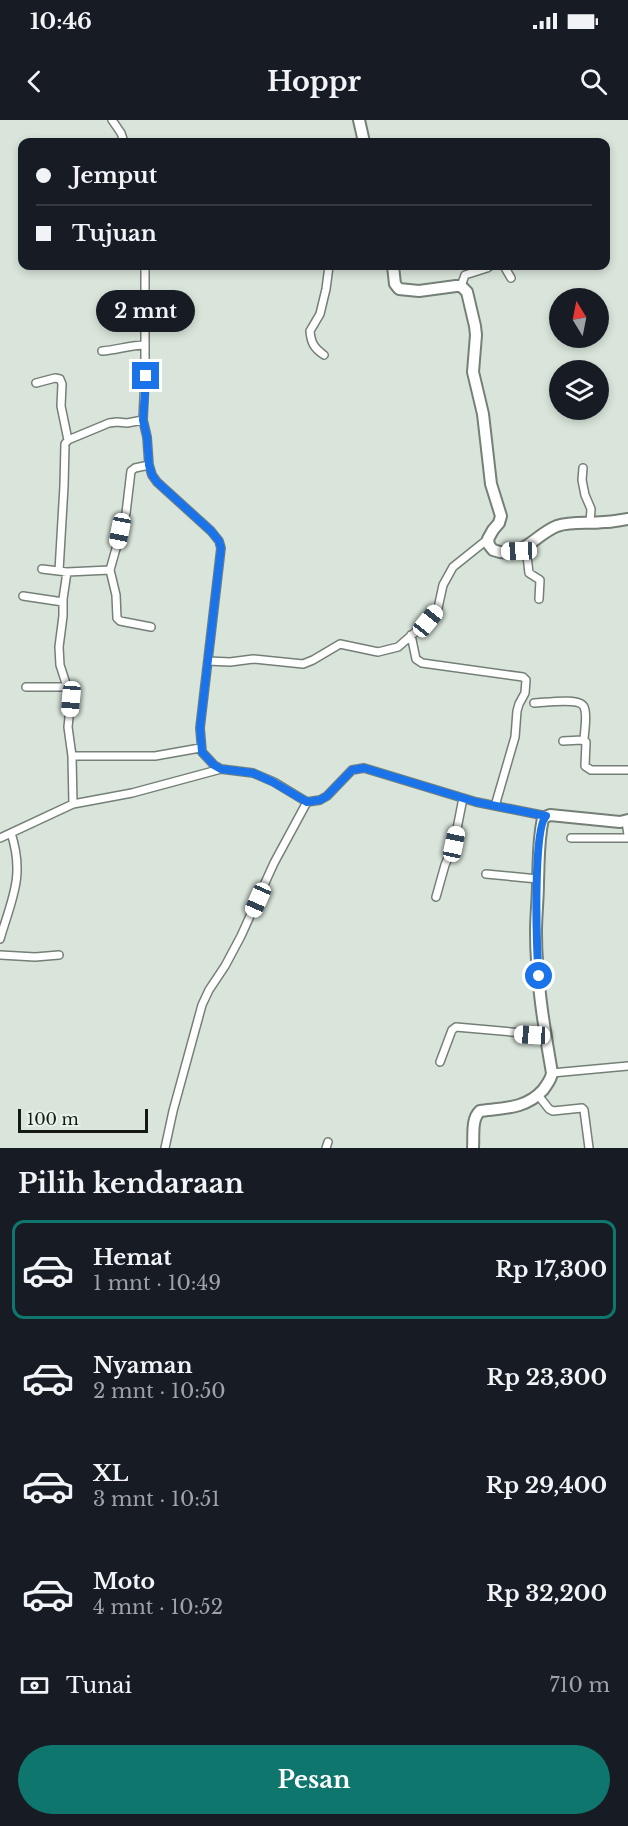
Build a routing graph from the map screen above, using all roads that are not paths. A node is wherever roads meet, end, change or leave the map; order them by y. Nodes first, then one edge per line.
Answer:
1 (112, 120) edge
2 (361, 122) edge
3 (123, 138) edge
4 (363, 138) edge
5 (146, 270) edge
6 (328, 270) edge
7 (393, 270) edge
8 (480, 270) edge
9 (506, 270) edge
10 (511, 278) dead end
11 (461, 286) junction
12 (145, 345) junction
13 (102, 351) dead end
14 (324, 355) dead end
15 (36, 383) dead end
16 (143, 420) junction
17 (68, 440) junction
18 (149, 465) junction
19 (583, 468) dead end
20 (628, 519) edge
21 (590, 523) junction
22 (488, 539) junction
23 (526, 548) junction
24 (42, 569) dead end
25 (110, 570) junction
26 (59, 571) junction
27 (67, 572) junction
28 (23, 596) dead end
29 (539, 599) dead end
30 (63, 602) junction
31 (151, 627) dead end
32 (411, 635) junction
33 (208, 661) junction
34 (26, 687) dead end
35 (67, 687) junction
36 (534, 704) dead end
37 (563, 741) dead end
38 (584, 741) junction
39 (200, 748) junction
40 (72, 756) junction
41 (221, 769) junction
42 (628, 770) edge
43 (463, 798) junction
44 (307, 802) junction
45 (73, 804) junction
46 (495, 806) junction
47 (546, 816) junction
48 (627, 820) edge
49 (11, 833) junction
50 (628, 836) edge
51 (0, 838) edge
52 (571, 838) dead end
53 (486, 874) dead end
54 (538, 879) junction
55 (436, 897) dead end
56 (0, 939) edge
57 (0, 955) edge
58 (59, 955) dead end
59 (545, 1035) junction
60 (440, 1062) dead end
61 (628, 1065) edge
62 (552, 1073) junction
63 (538, 1095) junction
64 (165, 1148) edge
65 (473, 1148) edge
66 (589, 1148) edge

1 - 3 street
2 - 4 street
5 - 12 street
6 - 14 street
7 - 11 street
8 - 11 street
9 - 10 street
11 - 22 street
12 - 13 street
12 - 16 street
15 - 17 street
16 - 17 street
16 - 18 street
17 - 26 street
18 - 25 street
18 - 33 street
19 - 21 street
20 - 21 street
21 - 23 street
22 - 23 street
22 - 32 street
23 - 29 street
24 - 26 street
25 - 27 street
25 - 31 street
26 - 27 street
27 - 30 street
28 - 30 street
30 - 35 street
32 - 33 street
32 - 46 street
33 - 39 street
34 - 35 street
35 - 40 street
36 - 38 street
37 - 38 street
38 - 42 street
39 - 40 street
39 - 41 street
40 - 45 street
41 - 44 street
41 - 45 street
43 - 44 street
43 - 46 street
43 - 55 street
44 - 64 street
45 - 49 street
46 - 47 street
47 - 48 street
47 - 54 street
48 - 50 street
49 - 51 street
49 - 56 street
50 - 52 street
53 - 54 street
54 - 59 street
57 - 58 street
59 - 60 street
59 - 62 street
61 - 62 street
62 - 63 street
63 - 65 street
63 - 66 street

